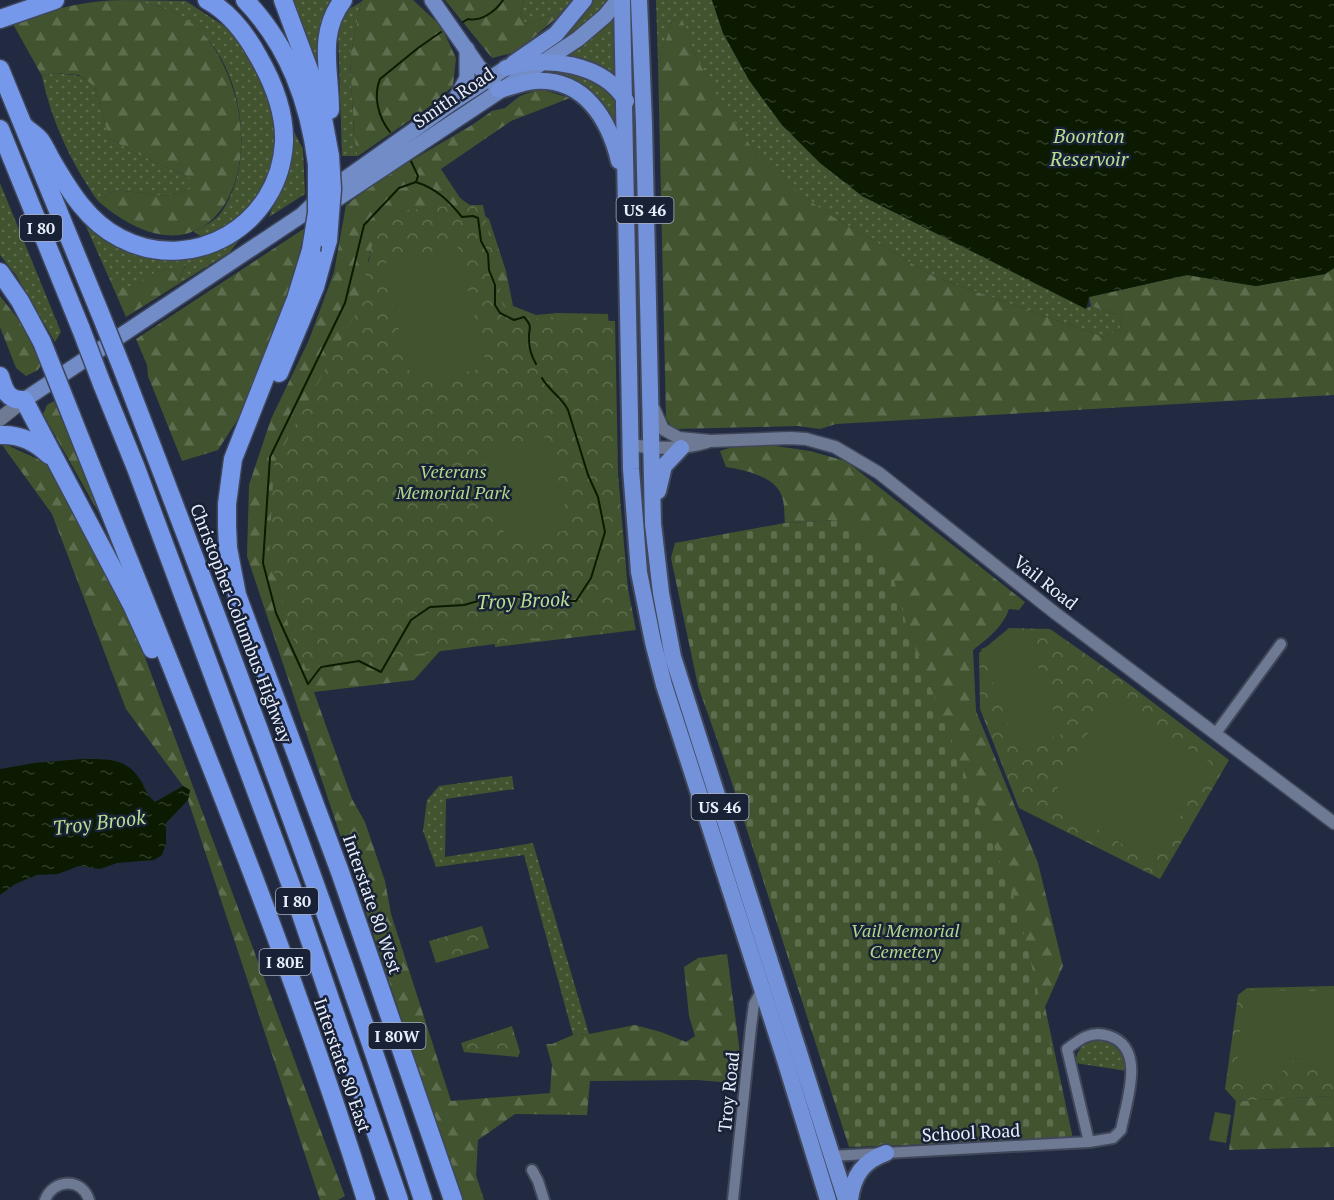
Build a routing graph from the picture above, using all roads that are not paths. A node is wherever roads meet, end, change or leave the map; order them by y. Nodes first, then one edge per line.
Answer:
1 (14, 0) edge
2 (54, 0) edge
3 (207, 0) edge
4 (245, 0) edge
5 (283, 0) edge
6 (343, 0) edge
7 (432, 0) edge
8 (584, 0) edge
9 (620, 0) edge
10 (639, 0) edge
11 (0, 7) edge
12 (0, 19) edge
13 (467, 49) junction
14 (541, 62) junction
15 (506, 68) junction
16 (0, 69) edge
17 (495, 84) junction
18 (624, 97) junction
19 (452, 103) junction
20 (24, 126) junction
21 (0, 129) edge
22 (324, 160) junction
23 (625, 186) junction
24 (302, 215) junction
25 (0, 273) edge
26 (649, 358) junction
27 (0, 375) edge
28 (650, 393) junction
29 (24, 399) junction
30 (0, 406) edge
31 (0, 419) edge
32 (0, 435) edge
33 (711, 441) junction
34 (631, 445) junction
35 (651, 448) junction
36 (681, 448) junction
37 (59, 466) junction
38 (654, 537) junction
39 (248, 624) junction
40 (1281, 645) dead end
41 (1216, 734) junction
42 (202, 742) junction
43 (1334, 823) edge
44 (762, 990) junction
45 (785, 1060) junction
46 (384, 1080) junction
47 (1089, 1142) junction
48 (886, 1154) junction
49 (831, 1156) junction
50 (532, 1170) dead end
51 (45, 1199) edge
52 (89, 1200) edge
53 (366, 1200) edge
54 (399, 1200) edge
55 (423, 1200) edge
56 (435, 1200) edge
57 (453, 1200) edge
58 (544, 1200) edge
59 (733, 1200) edge
60 (828, 1200) edge
61 (848, 1200) edge

1 - 11 highway
2 - 12 highway
3 - 20 highway
4 - 22 highway
5 - 22 highway
6 - 22 highway
7 - 13 main road
8 - 15 highway
9 - 14 main road, Smith Road
9 - 18 highway, US 46
10 - 26 highway, US 46
13 - 17 main road
13 - 19 main road
14 - 15 highway
14 - 17 main road, Smith Road
14 - 18 highway
15 - 17 main road, Smith Road
16 - 20 highway, Christopher Columbus Highway / I 80
17 - 19 main road, Smith Road
17 - 23 highway
17 - 24 main road, Smith Road
18 - 23 highway, US 46
18 - 26 highway
19 - 24 main road, Smith Road
20 - 46 highway, Christopher Columbus Highway / I 80, bridge
21 - 54 highway, I 80, bridge
22 - 39 highway, bridge
22 - 39 highway, Interstate 80 West, bridge
23 - 34 highway, US 46
24 - 29 main road, Smith Road
25 - 42 highway, Interstate 80 East, bridge
26 - 28 highway, US 46
27 - 29 highway
28 - 33 street, Vail Road
28 - 35 highway, US 46
29 - 30 main road, Smith Road
29 - 31 main road, Smith Road
29 - 37 highway
32 - 37 highway
33 - 36 street, Vail Road
33 - 41 street, Vail Road
34 - 35 street, Vail Road
34 - 44 highway, US 46
35 - 36 street, Vail Road
35 - 38 highway, US 46
36 - 38 highway
37 - 42 highway
38 - 49 highway, US 46
39 - 57 highway, Interstate 80 West / I 80W
40 - 41 street
41 - 43 street, Vail Road
42 - 53 highway, Interstate 80 East / I 80E
44 - 45 highway, US 46
44 - 59 street, Troy Road
45 - 49 highway
45 - 60 highway, US 46
46 - 55 highway, Christopher Columbus Highway / I 80
46 - 56 highway
47 - 47 street, School Road
47 - 48 street, School Road
48 - 49 street, School Road
48 - 61 highway
49 - 61 highway, US 46
50 - 58 street
51 - 52 street

